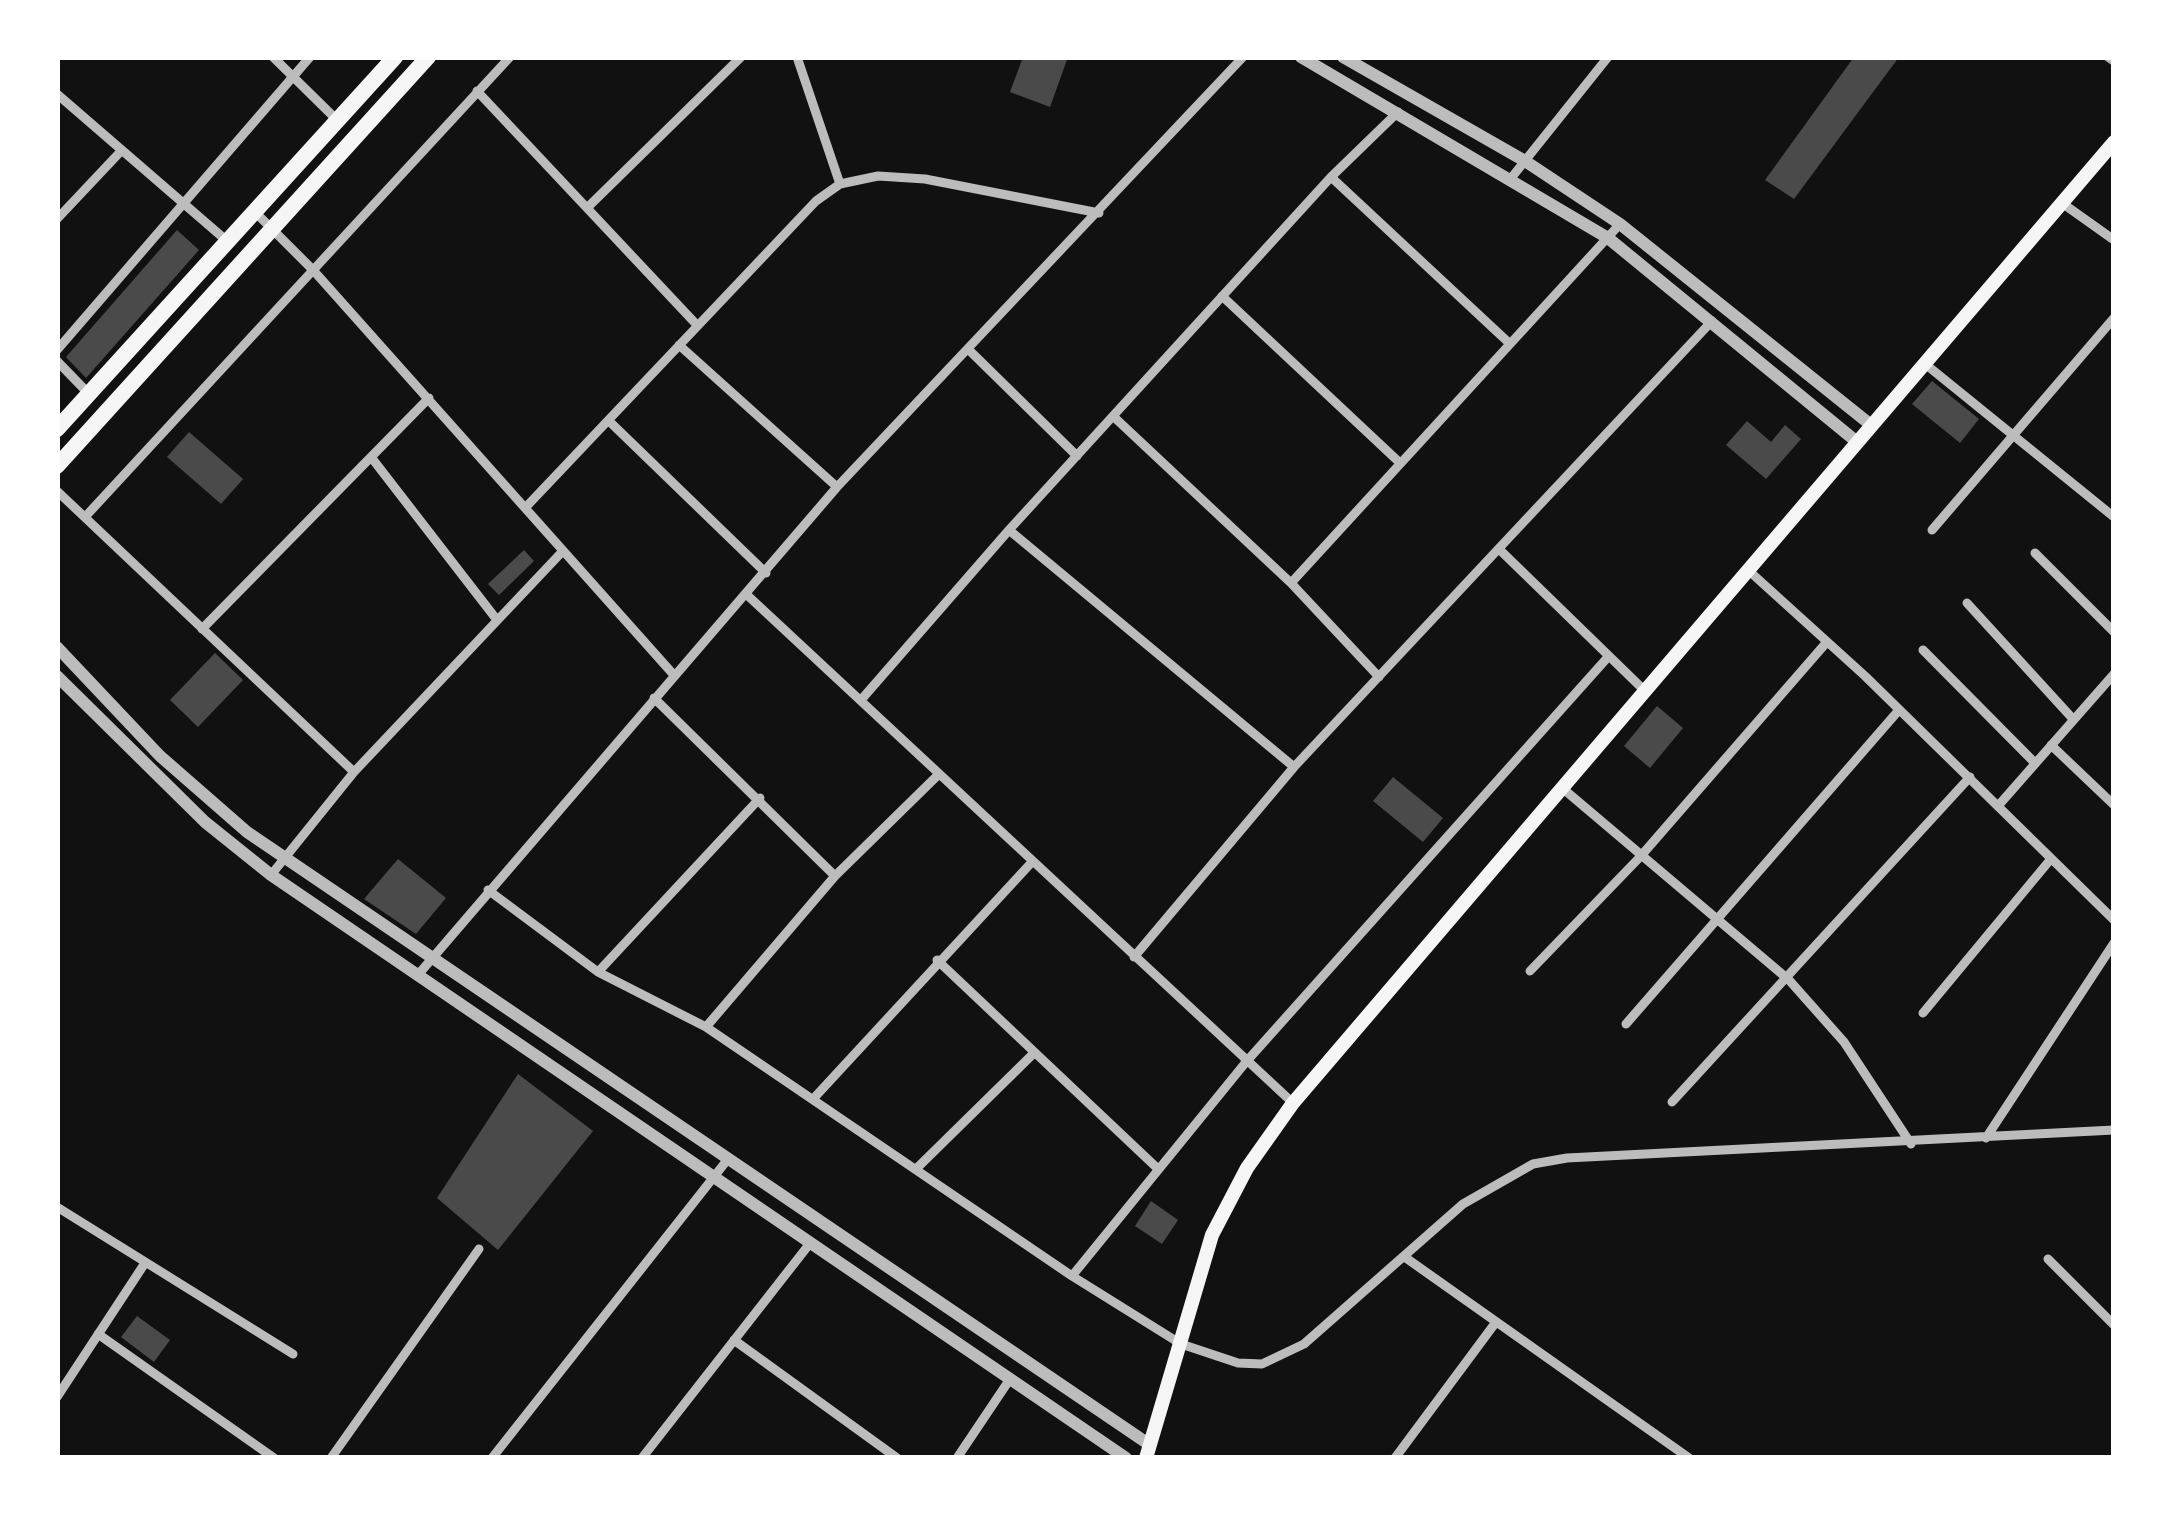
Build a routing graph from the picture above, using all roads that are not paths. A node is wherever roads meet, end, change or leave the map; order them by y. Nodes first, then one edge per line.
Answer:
1 (273, 57) edge
2 (310, 57) edge
3 (395, 57) edge
4 (428, 57) edge
5 (510, 57) edge
6 (741, 57) edge
7 (797, 57) edge
8 (1244, 57) edge
9 (1301, 57) edge
10 (1343, 57) edge
11 (1608, 57) edge
12 (2104, 57) edge
13 (2114, 64) edge
14 (294, 76) junction
15 (477, 91) junction
16 (57, 94) edge
17 (1398, 112) junction
18 (338, 121) junction
19 (2114, 142) edge
20 (122, 150) junction
21 (1525, 161) junction
22 (1330, 177) junction
23 (1512, 177) junction
24 (840, 184) junction
25 (2062, 202) junction
26 (186, 206) junction
27 (588, 207) junction
28 (255, 212) junction
29 (1099, 213) junction
30 (57, 220) edge
31 (1620, 224) junction
32 (272, 229) junction
33 (1608, 238) junction
34 (2114, 240) edge
35 (227, 242) junction
36 (314, 270) junction
37 (1222, 296) junction
38 (2114, 318) edge
39 (1712, 321) junction
40 (696, 324) junction
41 (1508, 342) junction
42 (679, 345) junction
43 (57, 350) edge
44 (969, 350) junction
45 (57, 361) edge
46 (1924, 363) junction
47 (89, 394) junction
48 (429, 398) junction
49 (1114, 417) junction
50 (610, 422) junction
51 (1871, 425) junction
52 (57, 429) edge
53 (2016, 435) junction
54 (1857, 442) junction
55 (371, 457) junction
56 (1077, 457) junction
57 (1399, 462) junction
58 (57, 466) edge
59 (837, 488) junction
60 (57, 491) edge
61 (526, 507) junction
62 (85, 517) junction
63 (2114, 517) edge
64 (1009, 530) junction
65 (1932, 530) dead end
66 (1501, 551) junction
67 (561, 553) junction
68 (2035, 553) dead end
69 (1748, 570) junction
70 (766, 573) junction
71 (1292, 583) junction
72 (746, 594) junction
73 (1967, 603) dead end
74 (497, 620) junction
75 (202, 628) junction
76 (2114, 632) edge
77 (1826, 643) junction
78 (57, 647) edge
79 (1923, 650) dead end
80 (1607, 657) junction
81 (673, 674) junction
82 (57, 676) edge
83 (1379, 677) junction
84 (2112, 682) edge
85 (1646, 692) junction
86 (654, 698) junction
87 (861, 700) junction
88 (1899, 710) junction
89 (2073, 719) junction
90 (2051, 745) junction
91 (2034, 762) junction
92 (1294, 767) junction
93 (354, 772) junction
94 (938, 776) junction
95 (1970, 777) junction
96 (1561, 787) junction
97 (760, 798) junction
98 (2114, 805) edge
99 (1998, 806) junction
100 (1640, 857) junction
101 (284, 859) junction
102 (2050, 860) junction
103 (1032, 862) junction
104 (271, 875) junction
105 (835, 876) junction
106 (488, 890) junction
107 (2114, 920) edge
108 (1717, 922) junction
109 (2114, 943) edge
110 (1134, 957) junction
111 (430, 960) junction
112 (937, 960) junction
113 (1530, 971) dead end
114 (598, 972) junction
115 (415, 977) junction
116 (1789, 980) junction
117 (1924, 1013) dead end
118 (1626, 1024) dead end
119 (706, 1028) junction
120 (1033, 1054) junction
121 (1246, 1062) junction
122 (814, 1098) junction
123 (1672, 1102) dead end
124 (1293, 1103) junction
125 (2114, 1130) edge
126 (1986, 1138) junction
127 (1911, 1144) junction
128 (728, 1159) junction
129 (1156, 1167) junction
130 (916, 1169) junction
131 (716, 1177) junction
132 (57, 1207) edge
133 (811, 1242) junction
134 (479, 1249) dead end
135 (1406, 1258) junction
136 (2048, 1259) dead end
137 (145, 1263) junction
138 (1072, 1276) junction
139 (1496, 1322) junction
140 (2114, 1324) edge
141 (98, 1334) junction
142 (734, 1340) junction
143 (1181, 1345) junction
144 (292, 1354) dead end
145 (1010, 1379) junction
146 (57, 1397) edge
147 (1148, 1451) edge
148 (274, 1458) edge
149 (331, 1458) edge
150 (492, 1458) edge
151 (642, 1458) edge
152 (896, 1458) edge
153 (957, 1458) edge
154 (1126, 1458) edge
155 (1395, 1458) edge
156 (1689, 1458) edge

1 - 14 street
2 - 14 street
3 - 18 highway
4 - 32 highway
5 - 15 street
6 - 27 street
7 - 24 street
8 - 29 street
9 - 17 street
10 - 21 street
11 - 21 street
12 - 13 lane
14 - 18 street
14 - 26 street
15 - 27 street
15 - 36 street
16 - 20 street
17 - 22 street
17 - 23 street
18 - 28 highway
19 - 25 main road
20 - 26 street
20 - 30 street
21 - 23 street
21 - 31 street
22 - 37 street
22 - 41 street
23 - 33 street
24 - 29 street
24 - 40 street
25 - 34 street
25 - 46 main road
26 - 35 street
26 - 43 street
27 - 40 street
28 - 32 street
28 - 35 highway
29 - 44 street
31 - 33 street
31 - 51 street
32 - 36 street
32 - 58 highway
33 - 39 street
33 - 41 street
35 - 47 highway
36 - 48 street
36 - 62 street
37 - 49 street
37 - 57 street
38 - 53 street
39 - 54 street
39 - 66 street
40 - 42 street
41 - 57 street
42 - 50 street
42 - 59 street
44 - 56 street
44 - 59 street
45 - 47 street
46 - 51 main road
46 - 53 street
47 - 52 highway
48 - 55 street
48 - 61 street
49 - 56 street
49 - 71 street
50 - 61 street
50 - 70 street
51 - 54 main road
53 - 63 street
53 - 65 street
54 - 69 main road
55 - 74 street
55 - 75 street
56 - 64 street
57 - 71 street
59 - 70 street
60 - 62 street
61 - 67 street
62 - 75 street
64 - 87 street
64 - 92 street
66 - 80 street
66 - 83 street
67 - 74 street
67 - 81 street
68 - 76 street
69 - 77 street
69 - 85 main road
70 - 72 street
71 - 83 street
72 - 81 street
72 - 87 street
73 - 89 street
74 - 93 street
75 - 93 street
77 - 88 street
77 - 100 street
78 - 101 street
79 - 91 street
80 - 85 street
80 - 121 street
81 - 86 street
82 - 104 street
83 - 92 street
84 - 89 street
85 - 96 main road
86 - 97 street
86 - 106 street
87 - 94 street
88 - 95 street
88 - 108 street
89 - 90 street
90 - 91 street
90 - 98 street
91 - 99 street
92 - 110 street
93 - 101 street
94 - 103 street
94 - 105 street
95 - 99 street
95 - 116 street
96 - 100 street
96 - 124 main road
97 - 105 street
97 - 114 street
99 - 102 street
100 - 108 street
100 - 113 street
101 - 104 street
101 - 111 street
102 - 107 street
102 - 117 street
103 - 110 street
103 - 112 street
104 - 115 street
105 - 119 street
106 - 111 street
106 - 114 street
108 - 116 street
108 - 118 street
109 - 126 street
110 - 121 street
111 - 115 street
111 - 128 street
112 - 120 street
112 - 122 street
114 - 119 street
115 - 131 street
116 - 123 street
116 - 127 street
119 - 122 street
120 - 129 street
120 - 130 street
121 - 124 street
121 - 129 street
122 - 130 street
124 - 143 main road
125 - 126 street
126 - 127 street
127 - 135 street
128 - 131 street
128 - 147 street
129 - 138 street
130 - 138 street
131 - 133 street
131 - 150 street
132 - 137 street
133 - 142 street
133 - 145 street
134 - 149 street
135 - 139 street
135 - 143 street
136 - 140 street
137 - 141 street
137 - 144 street
138 - 143 street
139 - 155 street
139 - 156 street
141 - 146 street
141 - 148 street
142 - 151 street
142 - 152 street
143 - 147 main road
145 - 153 street
145 - 154 street

